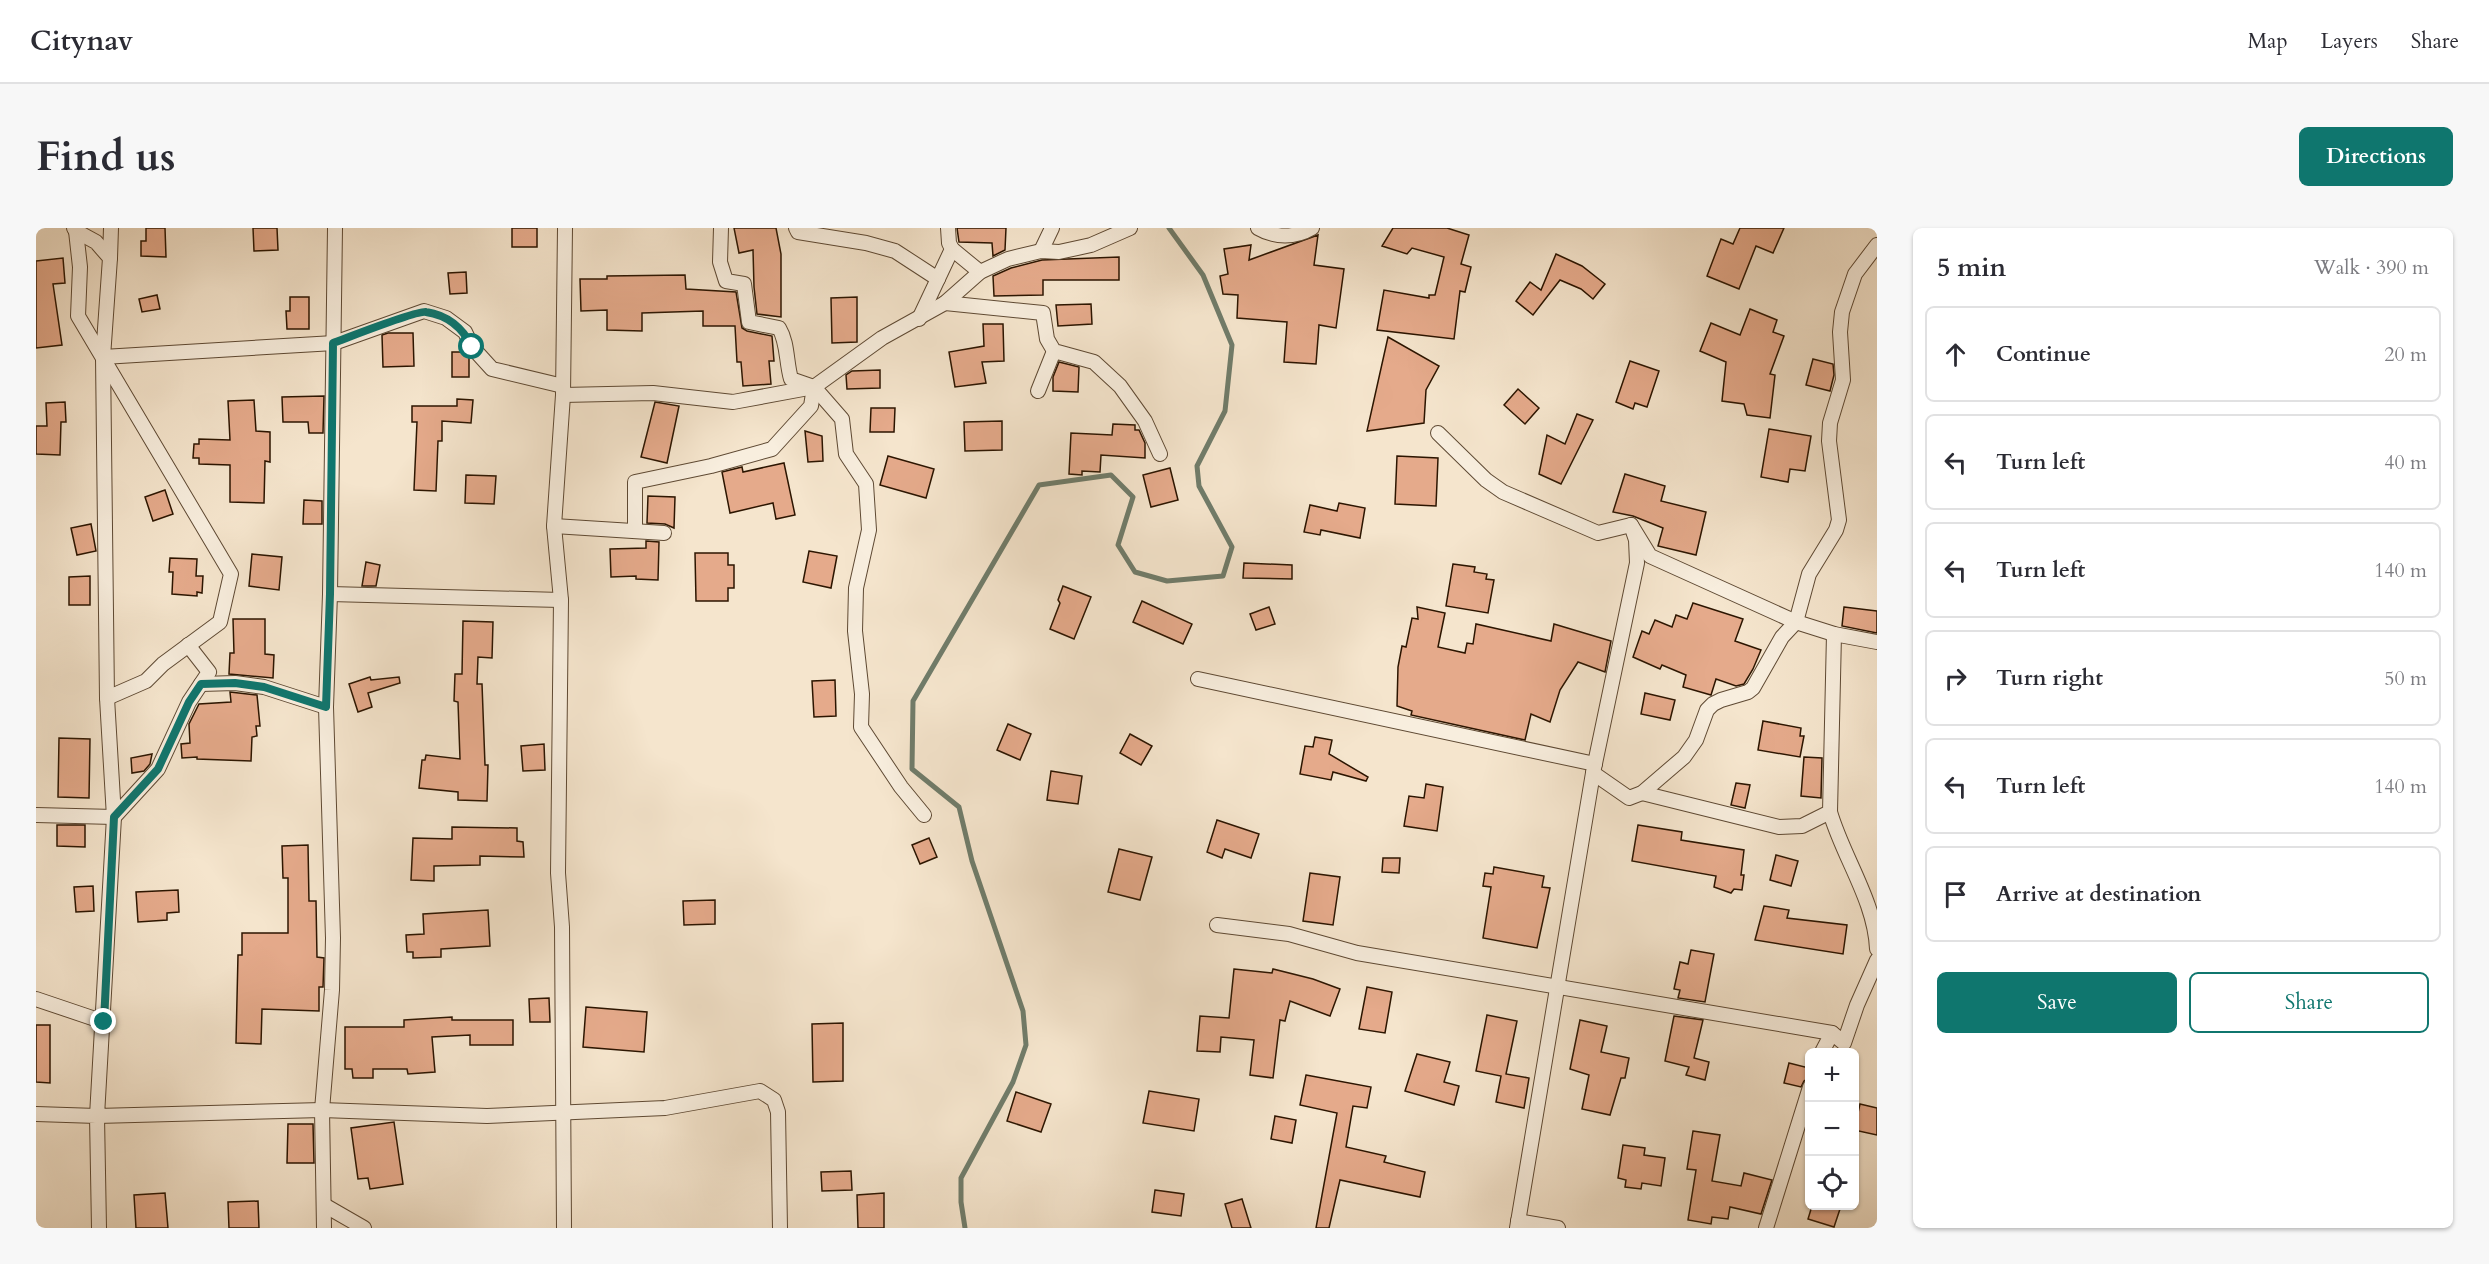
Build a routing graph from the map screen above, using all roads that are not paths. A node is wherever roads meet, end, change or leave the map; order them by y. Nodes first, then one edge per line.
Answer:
1 (111, 228) edge
2 (335, 228) edge
3 (565, 228) edge
4 (721, 228) edge
5 (796, 228) edge
6 (948, 228) edge
7 (1052, 228) edge
8 (1130, 228) edge
9 (1258, 228) edge
10 (1312, 228) edge
11 (75, 230) edge
12 (1273, 232) edge
13 (1877, 244) edge
14 (952, 249) junction
15 (1041, 251) junction
16 (110, 258) junction
17 (980, 272) junction
18 (938, 279) junction
19 (945, 303) junction
20 (919, 319) junction
21 (333, 343) junction
22 (1054, 351) junction
23 (103, 357) junction
24 (814, 387) junction
25 (563, 391) junction
26 (1038, 391) dead end
27 (1438, 433) dead end
28 (1160, 454) dead end
29 (1631, 525) junction
30 (554, 526) junction
31 (635, 531) junction
32 (664, 533) dead end
33 (330, 594) junction
34 (561, 600) junction
35 (1796, 622) junction
36 (1834, 634) junction
37 (1877, 642) edge
38 (188, 645) junction
39 (1198, 679) dead end
40 (201, 684) junction
41 (107, 698) junction
42 (326, 707) junction
43 (1594, 768) junction
44 (1642, 794) junction
45 (1830, 812) junction
46 (924, 815) dead end
47 (36, 816) edge
48 (114, 817) junction
49 (1217, 925) dead end
50 (1877, 949) edge
51 (1877, 960) edge
52 (1558, 988) junction
53 (36, 999) edge
54 (104, 1022) junction
55 (1832, 1032) junction
56 (1824, 1048) edge
57 (1805, 1100) edge
58 (322, 1110) junction
59 (562, 1113) junction
60 (36, 1114) edge
61 (97, 1116) junction
62 (324, 1205) junction
63 (1517, 1225) edge
64 (99, 1228) edge
65 (324, 1228) edge
66 (364, 1228) edge
67 (564, 1228) edge
68 (780, 1228) edge
69 (1558, 1228) edge
70 (1766, 1228) edge

1 - 16 street
2 - 21 street
3 - 25 street
4 - 24 street
5 - 18 street
6 - 14 street
7 - 15 street
8 - 15 street
9 - 12 street
10 - 12 street
11 - 16 street
11 - 23 street
13 - 35 street
14 - 17 street
14 - 18 street
15 - 17 street
16 - 23 street
17 - 19 street
18 - 20 street
19 - 20 street
19 - 22 street
20 - 24 street
21 - 23 street
21 - 25 street
21 - 33 street
22 - 26 street
22 - 28 street
23 - 38 street
23 - 41 street
24 - 25 street
24 - 31 street
24 - 46 street
25 - 30 street
27 - 29 street
29 - 35 street
29 - 43 street
30 - 31 street
30 - 34 street
31 - 32 street
33 - 34 street
33 - 42 street
34 - 59 street
35 - 36 street
35 - 44 street
36 - 37 street
36 - 45 street
38 - 40 street
38 - 41 street
39 - 43 street
40 - 42 street
40 - 48 street
41 - 48 street
42 - 58 street
43 - 44 street
43 - 52 street
44 - 45 street
45 - 50 street
47 - 48 street
48 - 54 street
49 - 52 street
51 - 55 street
52 - 55 street
52 - 63 street
53 - 54 street
54 - 61 street
55 - 56 street
57 - 70 street
58 - 59 street
58 - 61 street
58 - 62 street
59 - 67 street
59 - 68 street
60 - 61 street
61 - 64 street
62 - 65 street
62 - 66 street
63 - 69 street

